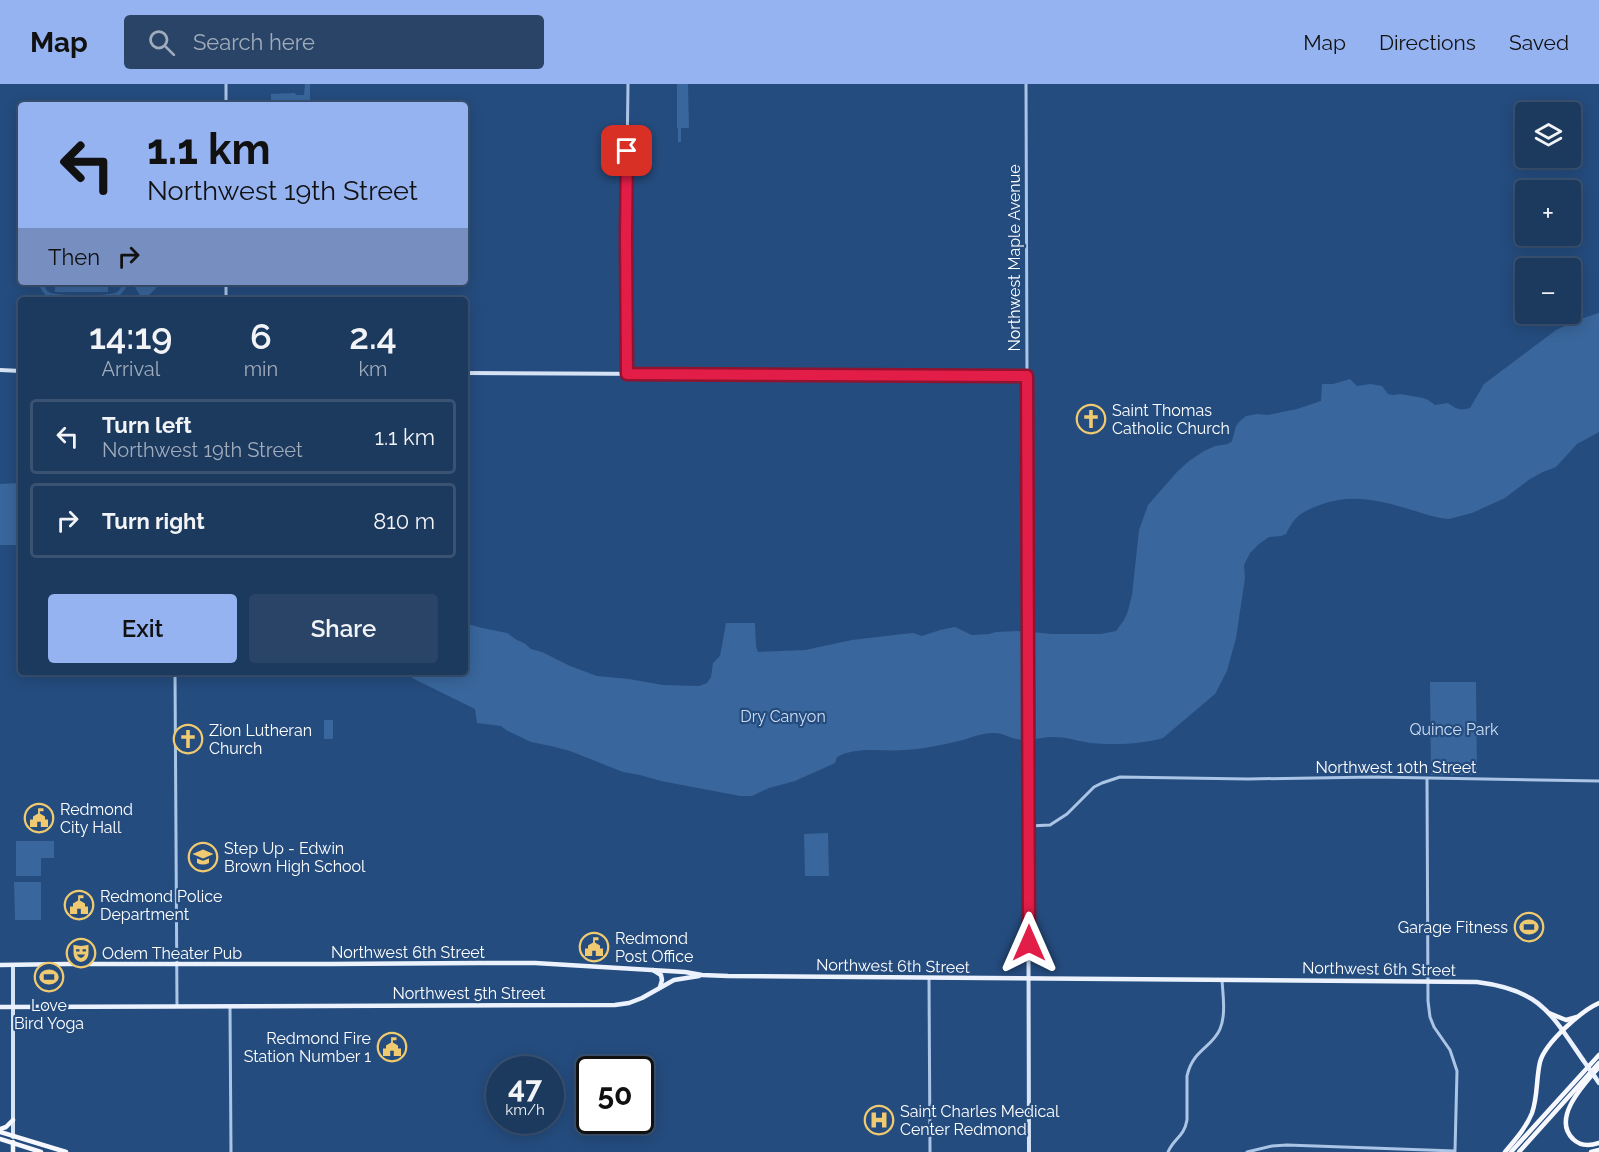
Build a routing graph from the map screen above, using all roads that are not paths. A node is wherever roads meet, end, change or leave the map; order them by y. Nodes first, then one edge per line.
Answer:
1 (226, 84) edge
2 (628, 84) edge
3 (1026, 84) edge
4 (226, 102) edge
5 (0, 370) edge
6 (18, 371) edge
7 (468, 373) edge
8 (627, 374) junction
9 (1027, 376) junction
10 (175, 675) edge
11 (1427, 778) junction
12 (1599, 781) edge
13 (1029, 826) junction
14 (176, 964) junction
15 (0, 965) edge
16 (13, 966) junction
17 (652, 970) junction
18 (702, 975) junction
19 (929, 978) junction
20 (1029, 978) junction
21 (1222, 980) junction
22 (1428, 982) junction
23 (660, 987) junction
24 (1599, 1003) edge
25 (177, 1006) junction
26 (230, 1006) junction
27 (0, 1007) edge
28 (12, 1007) junction
29 (1549, 1012) junction
30 (1579, 1016) junction
31 (1563, 1031) junction
32 (1599, 1055) edge
33 (1599, 1065) edge
34 (1599, 1083) edge
35 (13, 1120) junction
36 (0, 1130) edge
37 (13, 1137) junction
38 (0, 1139) edge
39 (13, 1143) junction
40 (1599, 1143) edge
41 (34, 1150) junction
42 (1599, 1150) edge
43 (1455, 1151) edge
44 (13, 1152) edge
45 (21, 1152) edge
46 (41, 1152) edge
47 (66, 1152) edge
48 (231, 1152) edge
49 (930, 1152) edge
50 (1029, 1152) edge
51 (1168, 1152) edge
52 (1247, 1152) edge
53 (1505, 1152) edge
54 (1511, 1152) edge
55 (1519, 1152) edge
56 (1591, 1152) edge

1 - 4 street
2 - 8 street
3 - 9 street, Northwest Maple Avenue
5 - 6 main road
7 - 8 main road
8 - 9 main road
9 - 13 main road, Northwest Maple Avenue
10 - 14 street
11 - 12 street, Northwest 10th Street
11 - 13 street, Northwest 10th Street
11 - 22 street
13 - 20 main road, Northwest Maple Avenue
14 - 16 main road, Northwest 6th Street
14 - 17 main road, Northwest 6th Street
14 - 25 street
15 - 16 main road, Northwest 6th Street
16 - 28 main road
17 - 18 main road, Northwest 6th Street
17 - 23 main road
18 - 19 main road, Northwest 6th Street
18 - 23 main road, Northwest 5th Street
19 - 20 main road, Northwest 6th Street
19 - 49 street
20 - 21 main road, Northwest 6th Street
20 - 50 main road, Northwest Maple Avenue
21 - 22 main road, Northwest 6th Street
21 - 51 street
22 - 29 main road, Northwest 6th Street
22 - 43 street
23 - 26 main road, Northwest 5th Street
24 - 30 highway
25 - 26 main road, Northwest 5th Street
25 - 28 main road, Northwest 5th Street
26 - 48 street
27 - 28 main road, Northwest 5th Street
28 - 35 main road
29 - 30 highway
29 - 31 main road, Northwest 6th Street
30 - 31 highway
31 - 34 main road, Northwest 6th Street, bridge
31 - 53 highway
32 - 54 highway
33 - 40 highway
33 - 55 highway
35 - 36 highway
35 - 37 main road
36 - 37 highway
37 - 39 highway
37 - 47 highway
38 - 39 highway
39 - 41 highway
39 - 44 highway
41 - 45 highway
41 - 46 highway
42 - 56 highway
43 - 52 street

